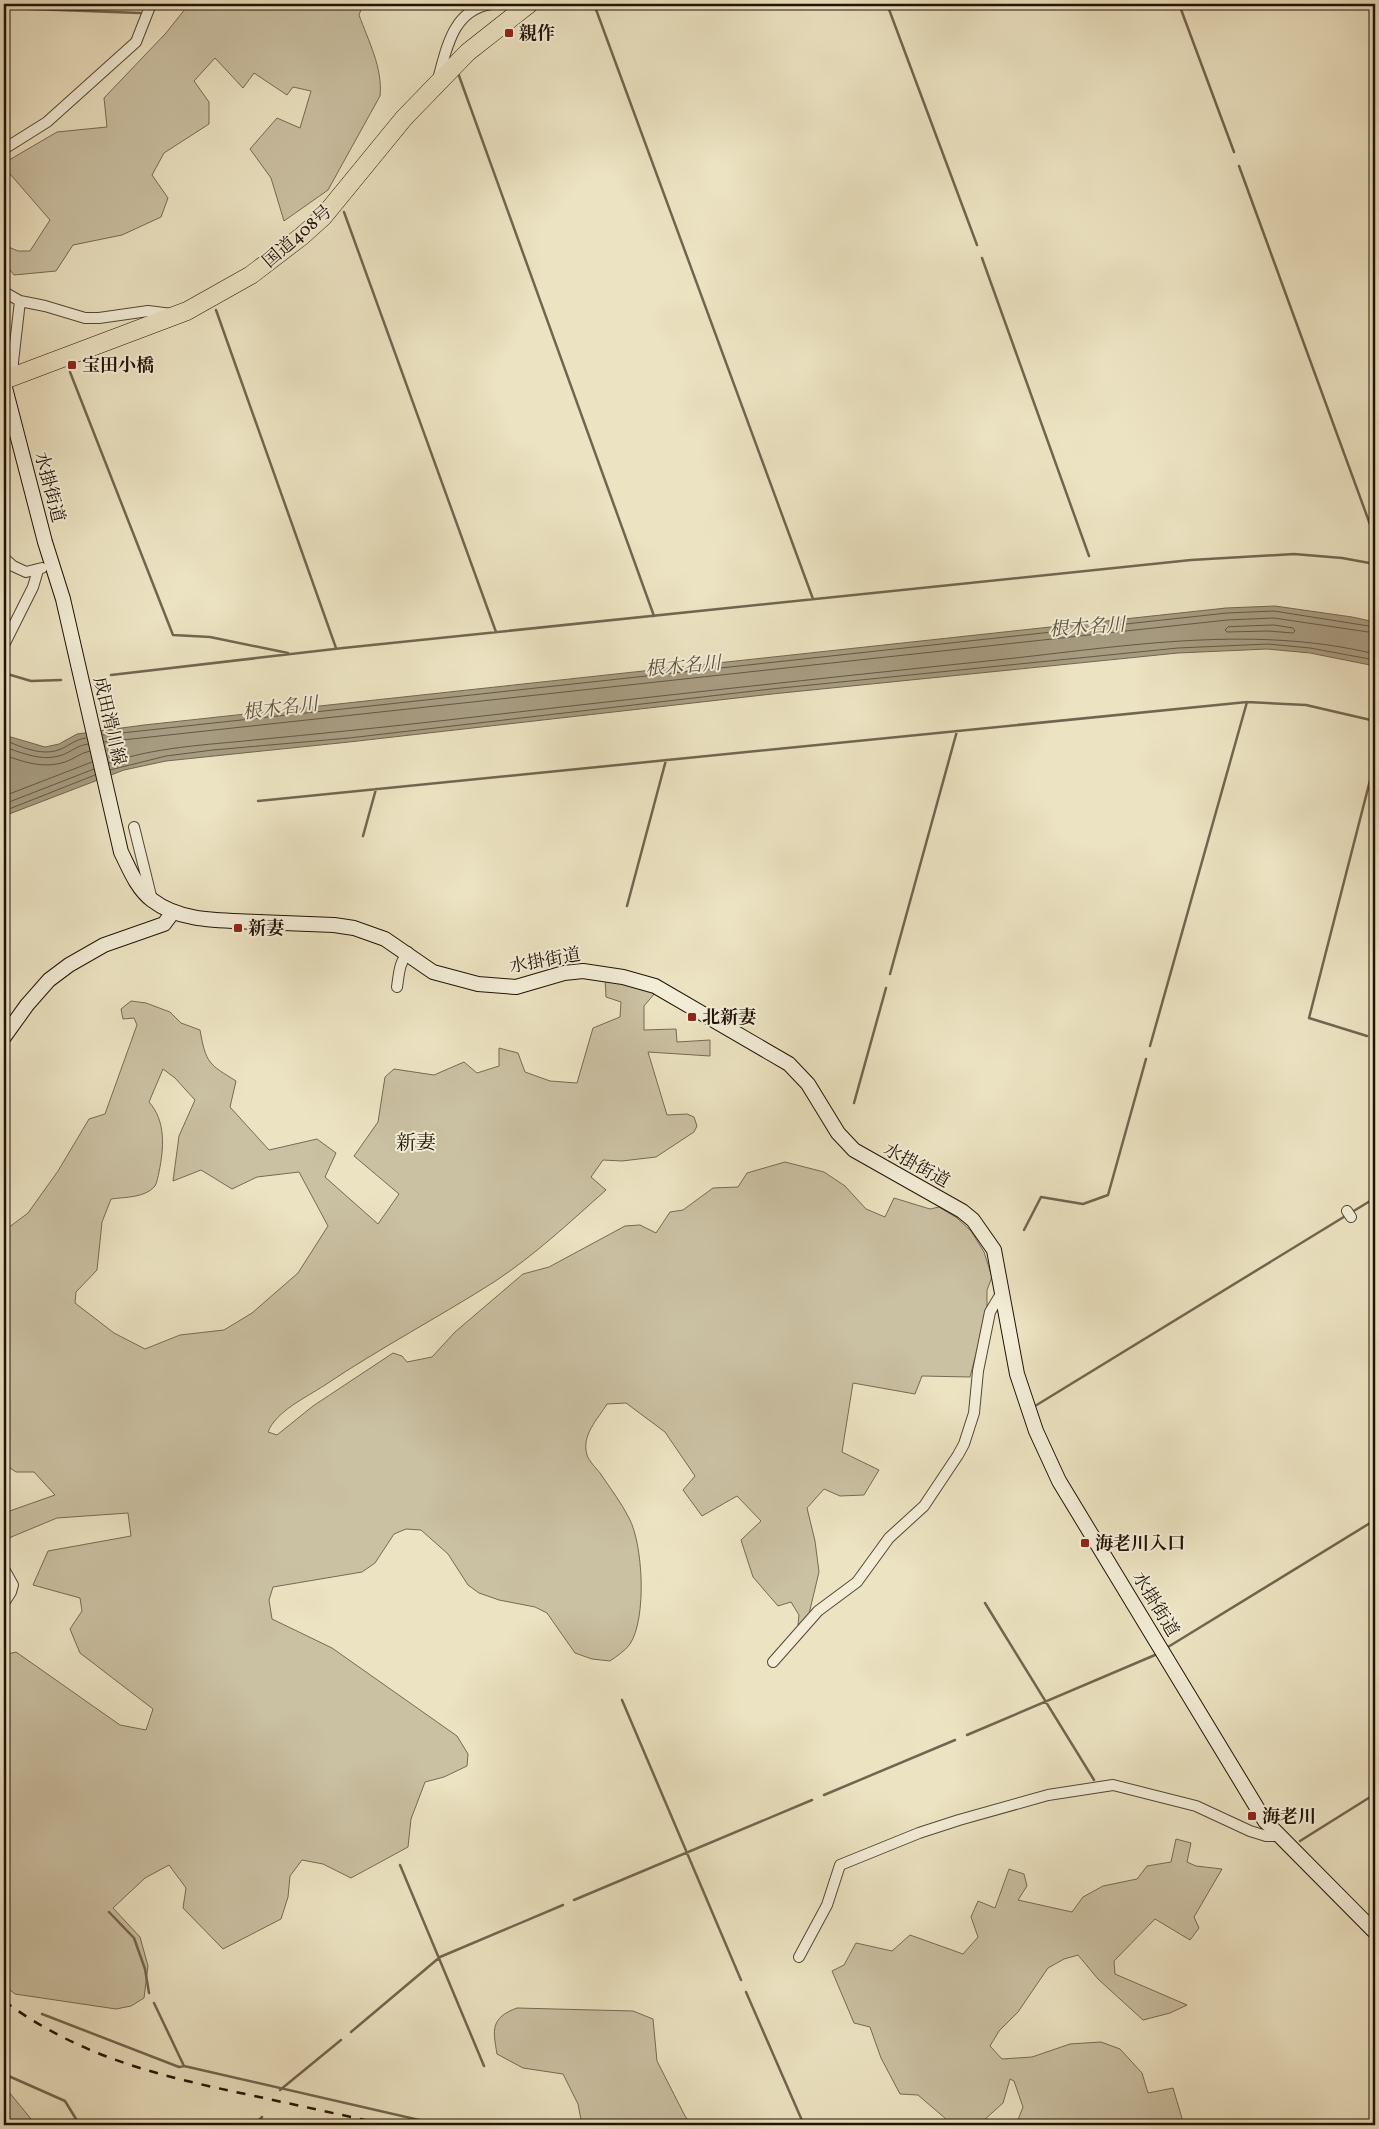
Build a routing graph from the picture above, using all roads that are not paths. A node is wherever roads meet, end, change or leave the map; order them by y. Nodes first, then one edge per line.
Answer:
1 (151, 4) edge
2 (491, 4) edge
3 (529, 4) edge
4 (437, 82) junction
5 (4, 149) edge
6 (4, 292) edge
7 (20, 301) junction
8 (176, 315) junction
9 (7, 381) edge
10 (4, 558) edge
11 (53, 564) junction
12 (38, 570) junction
13 (63, 599) joint
14 (4, 645) edge
15 (134, 826) dead end
16 (121, 852) joint
17 (152, 900) junction
18 (173, 912) junction
19 (408, 952) junction
20 (397, 987) dead end
21 (4, 1037) edge
22 (1002, 1292) junction
23 (4, 1569) edge
24 (4, 1603) edge
25 (773, 1662) dead end
26 (1279, 1836) junction
27 (1375, 1932) edge
28 (799, 1956) dead end

1 - 5 street
2 - 4 street
3 - 4 highway, 国道408号
4 - 8 highway, 国道408号
6 - 7 street
7 - 8 street
7 - 9 street
8 - 9 highway, 国道408号
9 - 11 main road, 水掛街道
10 - 12 street
11 - 12 street
11 - 13 main road, 水掛街道
12 - 14 street
13 - 16 main road, 成田滑川線
15 - 17 street
16 - 17 main road, 水掛街道
17 - 18 main road, 水掛街道
18 - 19 main road, 水掛街道
18 - 21 main road
19 - 20 street
19 - 22 main road, 水掛街道
22 - 25 street
22 - 26 main road, 水掛街道
23 - 24 street
26 - 27 main road, 水掛街道
26 - 28 street

